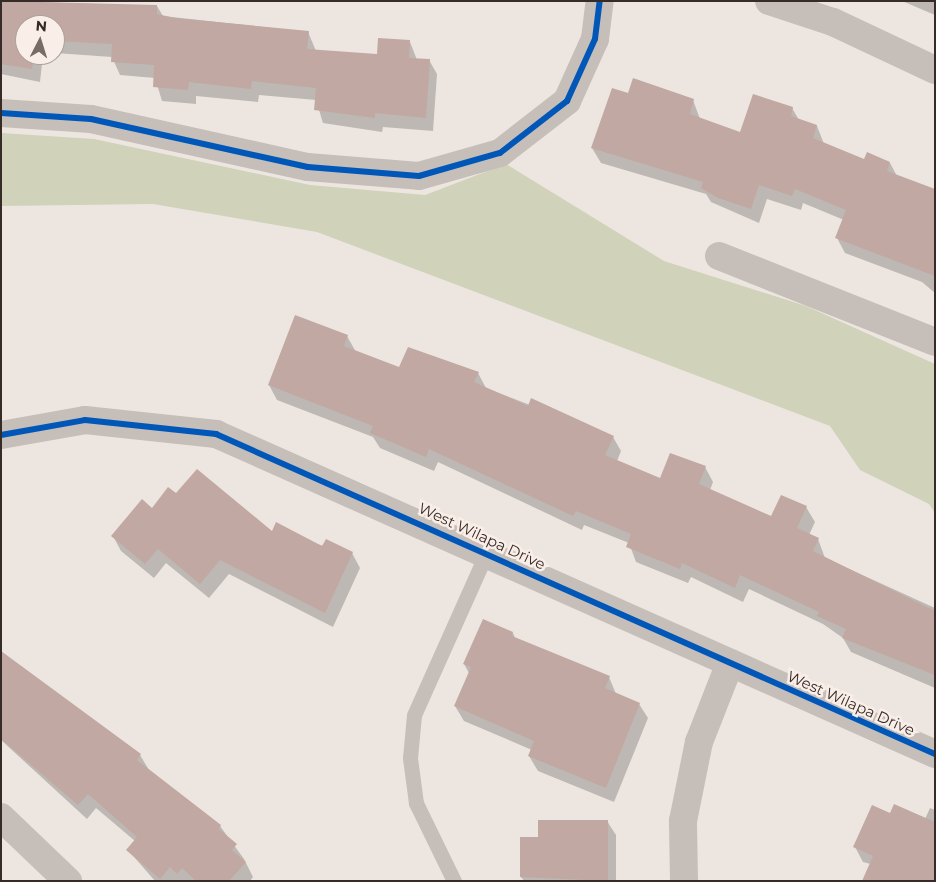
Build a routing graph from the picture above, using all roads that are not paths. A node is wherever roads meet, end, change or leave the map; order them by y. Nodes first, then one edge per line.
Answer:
1 (600, 1) edge
2 (769, 1) edge
3 (935, 70) edge
4 (1, 113) edge
5 (719, 256) dead end
6 (935, 342) edge
7 (1, 435) edge
8 (488, 552) junction
9 (730, 663) junction
10 (935, 754) edge
11 (1, 817) edge
12 (68, 881) edge
13 (454, 881) edge
14 (684, 881) edge

1 - 4 street
2 - 3 street
5 - 6 street
7 - 8 street, West Wilapa Drive
8 - 9 street, West Wilapa Drive
8 - 13 lane
9 - 10 street, West Wilapa Drive
9 - 14 street
11 - 12 street

